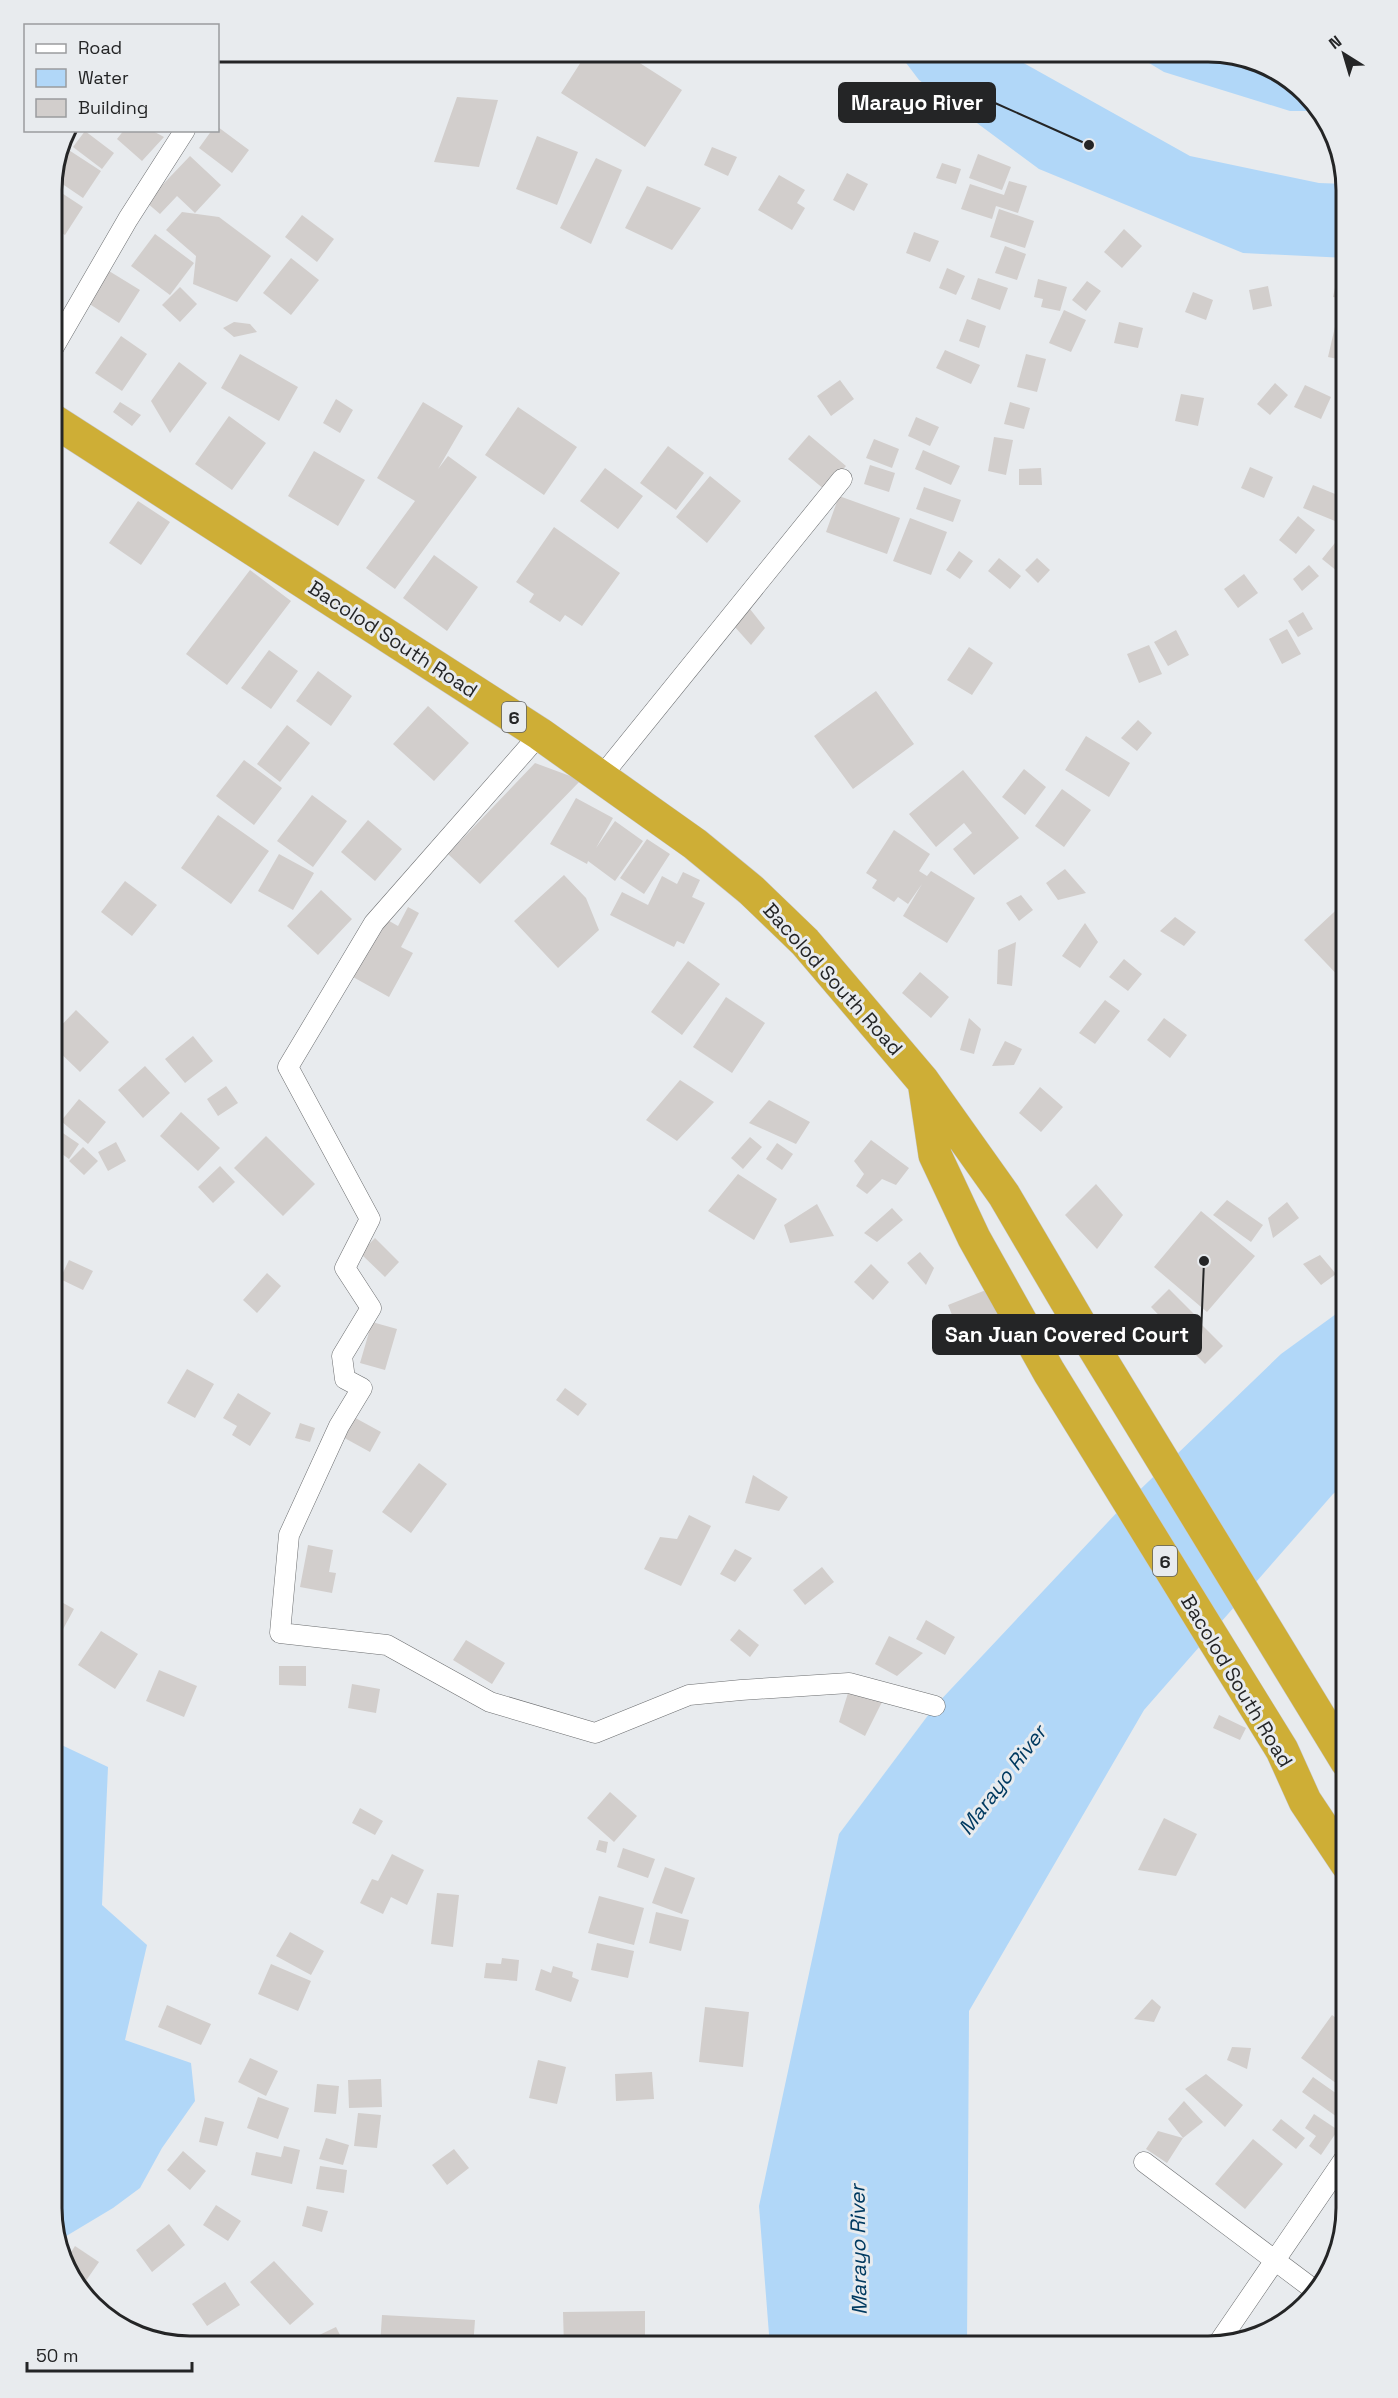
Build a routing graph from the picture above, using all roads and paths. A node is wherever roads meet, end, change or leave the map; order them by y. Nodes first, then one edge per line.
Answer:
1 (183, 132) edge
2 (62, 333) edge
3 (62, 426) edge
4 (842, 479) dead end
5 (540, 734) junction
6 (601, 777) junction
7 (924, 1081) junction
8 (935, 1706) dead end
9 (1336, 1745) edge
10 (1336, 1848) edge
11 (1144, 2162) dead end
12 (1336, 2171) edge
13 (1276, 2261) junction
14 (1310, 2287) edge
15 (1224, 2335) edge

1 - 2 street
3 - 5 highway, Bacolod South Road / 6
4 - 6 street
5 - 6 highway, Bacolod South Road / 6
5 - 8 street
6 - 7 highway, Bacolod South Road / 6
7 - 9 highway, Bacolod South Road / 6
7 - 10 highway, Bacolod South Road / 6
11 - 13 street
12 - 13 street
13 - 14 street
13 - 15 street

